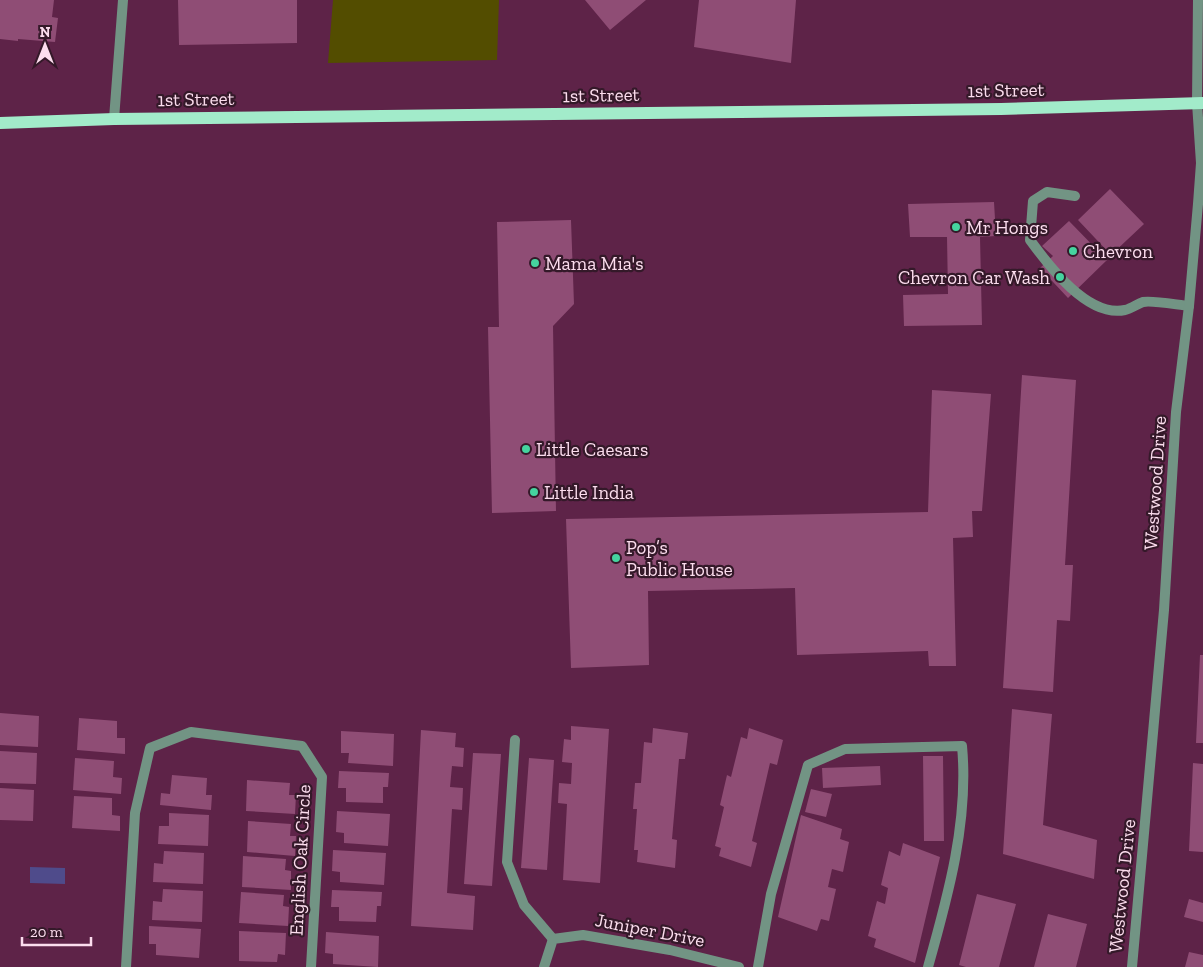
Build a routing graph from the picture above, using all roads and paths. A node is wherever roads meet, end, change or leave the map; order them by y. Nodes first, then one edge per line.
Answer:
1 (123, 0) edge
2 (1198, 0) edge
3 (1200, 103) edge
4 (114, 119) junction
5 (0, 123) edge
6 (1075, 196) dead end
7 (1189, 306) junction
8 (515, 740) dead end
9 (553, 939) junction
10 (126, 967) edge
11 (311, 967) edge
12 (544, 967) edge
13 (739, 967) edge
14 (758, 967) edge
15 (928, 967) edge
16 (1132, 967) edge

1 - 4 street
2 - 3 street, Westwood Drive
3 - 4 main road, 1st Street
3 - 7 street, Westwood Drive
4 - 5 main road, 1st Street
6 - 7 street
7 - 16 street, Westwood Drive
8 - 9 street
9 - 12 street
9 - 13 street, Juniper Drive
10 - 11 street, English Oak Circle
14 - 15 street

